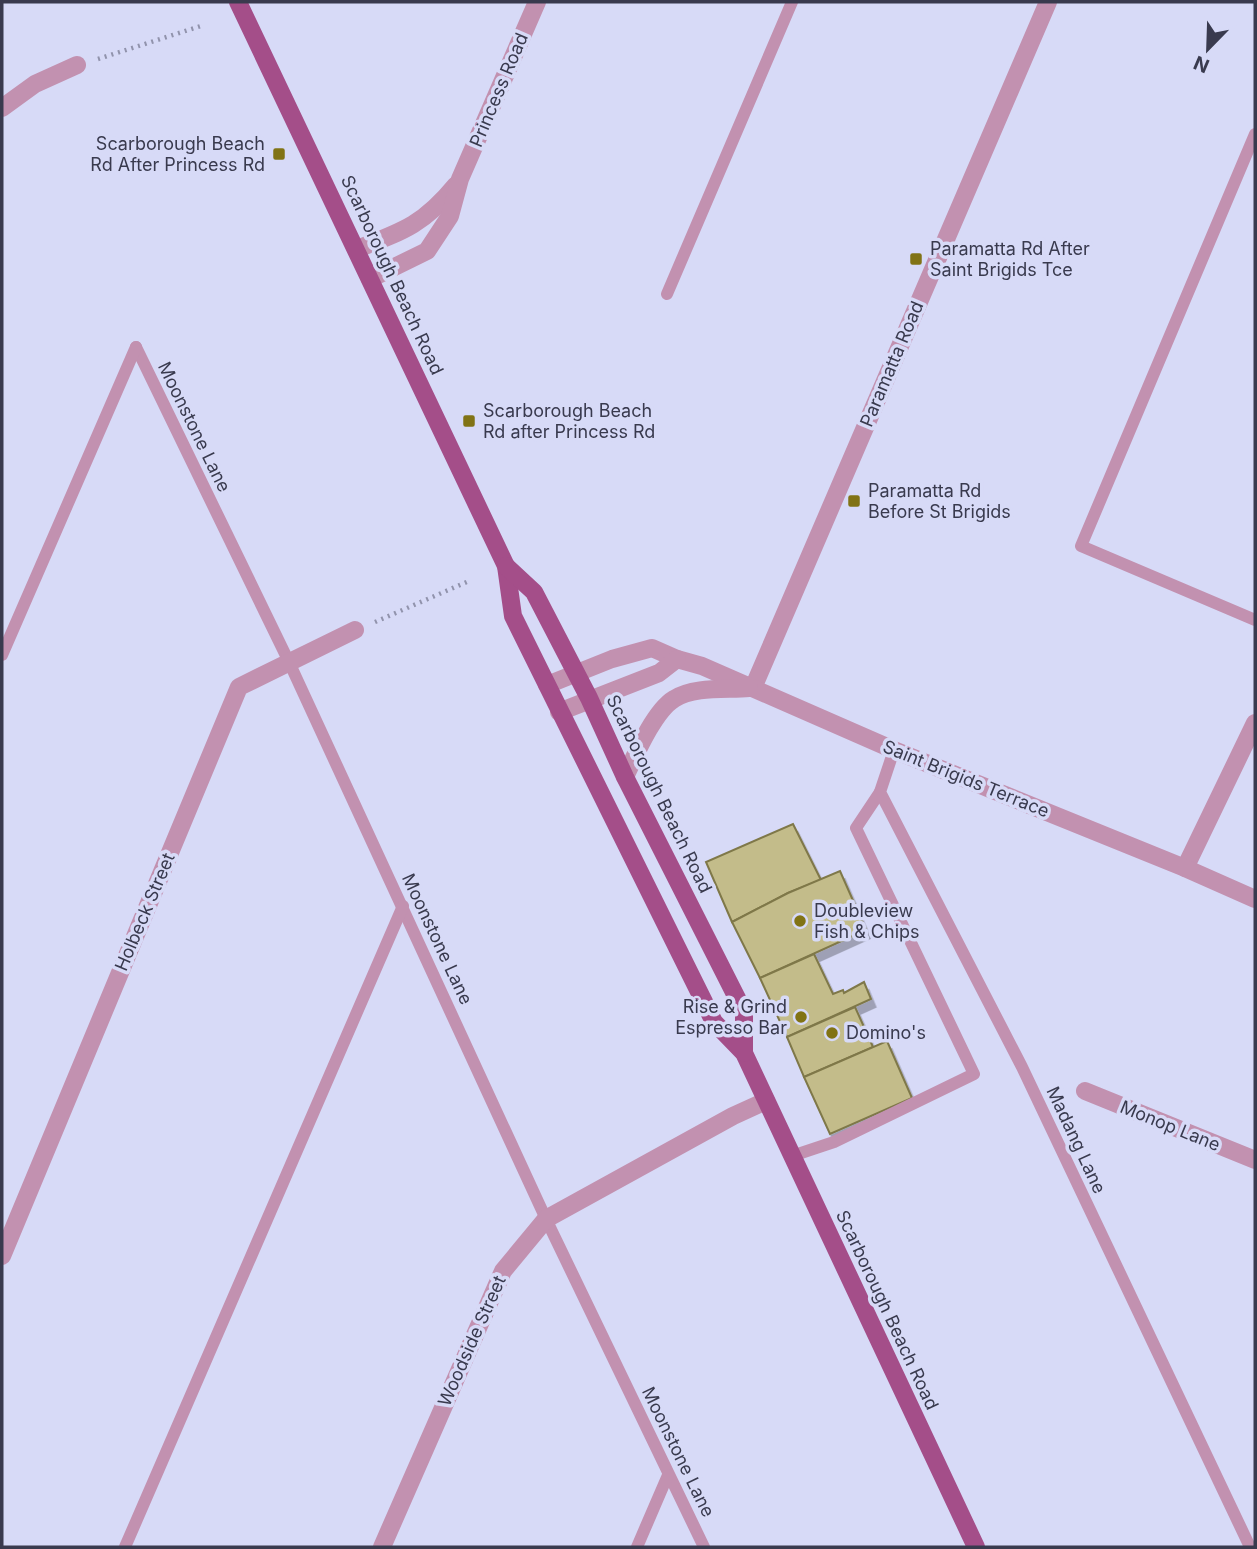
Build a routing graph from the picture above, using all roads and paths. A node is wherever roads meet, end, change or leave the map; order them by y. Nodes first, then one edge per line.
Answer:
1 (238, 2) edge
2 (537, 2) edge
3 (792, 2) edge
4 (1048, 2) edge
5 (204, 25) dead end
6 (77, 65) joint
7 (2, 108) edge
8 (1255, 134) edge
9 (460, 179) junction
10 (357, 249) junction
11 (370, 279) junction
12 (667, 294) dead end
13 (506, 566) junction
14 (469, 582) dead end
15 (1255, 620) edge
16 (355, 630) joint
17 (2, 655) edge
18 (677, 659) junction
19 (289, 662) junction
20 (576, 673) junction
21 (547, 685) junction
22 (753, 688) junction
23 (589, 698) junction
24 (559, 712) junction
25 (1255, 723) edge
26 (894, 750) junction
27 (625, 777) junction
28 (880, 792) junction
29 (1185, 868) junction
30 (1255, 899) edge
31 (403, 906) junction
32 (744, 1053) junction
33 (1085, 1091) dead end
34 (766, 1101) junction
35 (792, 1156) junction
36 (1255, 1160) edge
37 (546, 1219) junction
38 (2, 1256) edge
39 (668, 1475) junction
40 (125, 1547) edge
41 (382, 1547) edge
42 (637, 1547) edge
43 (704, 1547) edge
44 (976, 1547) edge
45 (1250, 1547) edge

1 - 10 main road, Scarborough Beach Road
2 - 9 street, Princess Road
3 - 12 lane
4 - 22 street, Paramatta Road
5 - 6 path
6 - 7 street
8 - 15 lane
9 - 10 street, Princess Road
9 - 11 street, Princess Road
10 - 11 main road, Scarborough Beach Road
11 - 13 main road, Scarborough Beach Road
13 - 20 main road, Scarborough Beach Road
13 - 21 main road, Scarborough Beach Road
14 - 16 path
16 - 19 street, Holbeck Street
17 - 19 lane, Moonstone Lane
18 - 20 street, Saint Brigids Terrace
18 - 22 street, Saint Brigids Terrace
18 - 23 street
19 - 31 lane, Moonstone Lane
19 - 38 street, Holbeck Street
20 - 21 street, Saint Brigids Terrace
20 - 23 main road, Scarborough Beach Road
21 - 24 main road, Scarborough Beach Road
22 - 26 street, Saint Brigids Terrace
22 - 27 street
23 - 24 street
23 - 27 main road, Scarborough Beach Road
24 - 32 main road, Scarborough Beach Road
25 - 29 street
26 - 28 lane
26 - 29 street, Saint Brigids Terrace
27 - 32 main road, Scarborough Beach Road
28 - 35 lane
28 - 45 lane, Madang Lane
29 - 30 street, Saint Brigids Terrace
31 - 37 lane, Moonstone Lane
31 - 40 lane
32 - 34 main road, Scarborough Beach Road
33 - 36 street, Monop Lane
34 - 35 main road, Scarborough Beach Road
34 - 37 street, Woodside Street
35 - 44 main road, Scarborough Beach Road
37 - 39 lane, Moonstone Lane
37 - 41 street, Woodside Street
39 - 42 lane
39 - 43 lane, Moonstone Lane

